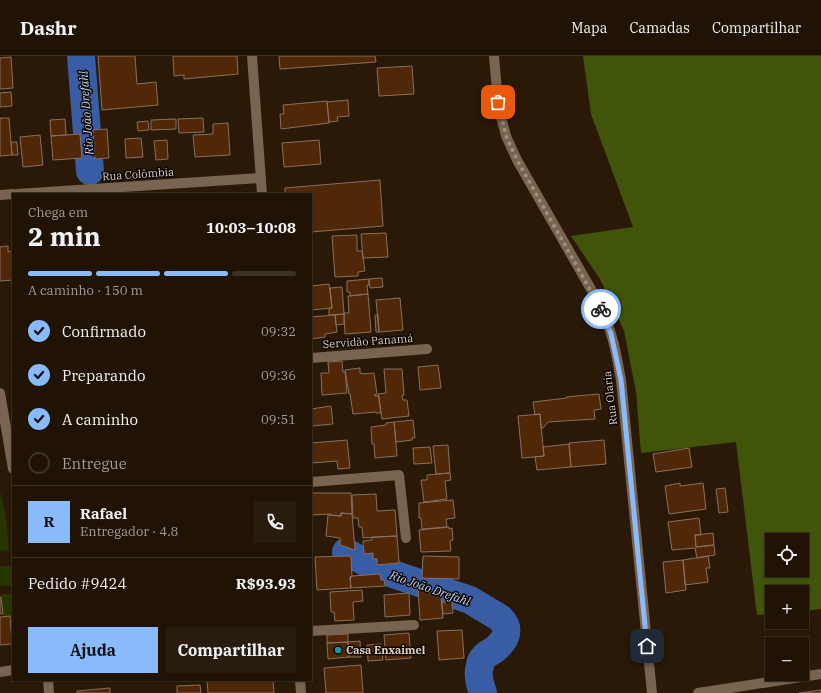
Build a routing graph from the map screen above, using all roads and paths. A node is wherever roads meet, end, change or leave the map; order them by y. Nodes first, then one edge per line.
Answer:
1 (252, 56) edge
2 (494, 56) edge
3 (261, 178) junction
4 (32, 193) edge
5 (262, 193) edge
6 (12, 194) edge
7 (0, 195) edge
8 (427, 349) dead end
9 (312, 358) edge
10 (0, 393) edge
11 (12, 463) edge
12 (312, 482) edge
13 (406, 538) dead end
14 (414, 625) dead end
15 (312, 631) edge
16 (12, 670) edge
17 (0, 672) edge
18 (821, 674) edge
19 (48, 681) edge
20 (300, 681) edge
21 (49, 693) edge
22 (301, 693) edge
23 (652, 693) edge
24 (698, 693) edge

1 - 3 street
2 - 23 street, Rua Olaria
3 - 4 street, Rua Colômbia
3 - 5 street
6 - 7 street
8 - 9 street, Servidão Panamá
10 - 11 street
12 - 13 street
14 - 15 street
16 - 17 street
18 - 24 street
19 - 21 street
20 - 22 street

